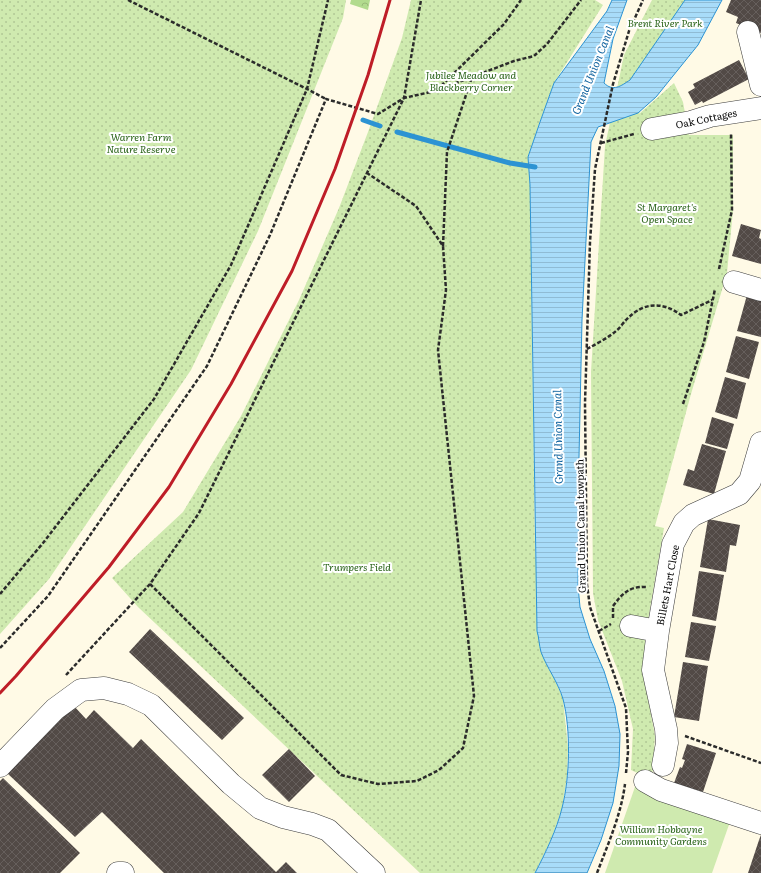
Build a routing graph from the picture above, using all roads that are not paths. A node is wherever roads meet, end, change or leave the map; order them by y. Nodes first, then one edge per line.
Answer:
1 (748, 32) dead end
2 (761, 85) edge
3 (761, 108) edge
4 (652, 129) road end
5 (723, 279) road end
6 (761, 290) edge
7 (761, 443) edge
8 (631, 626) dead end
9 (658, 631) junction
10 (663, 765) dead end
11 (0, 766) edge
12 (645, 781) dead end
13 (761, 823) edge
14 (118, 873) edge
15 (123, 873) edge
16 (374, 873) edge

1 - 2 street
3 - 4 street, Oak Cottages
5 - 6 street
7 - 9 street, Billets Hart Close
8 - 9 street
9 - 10 street, Billets Hart Close
11 - 16 street
12 - 13 street
14 - 15 street

